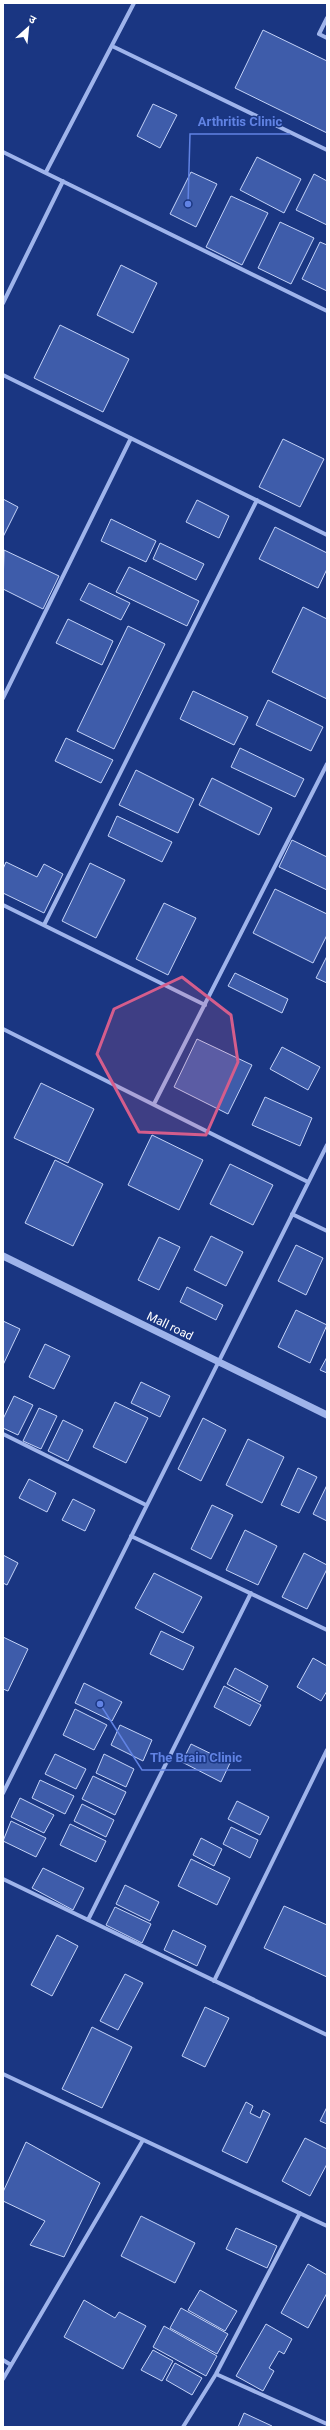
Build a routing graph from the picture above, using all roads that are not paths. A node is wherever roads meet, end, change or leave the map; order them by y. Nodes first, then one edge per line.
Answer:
1 (134, 3) edge
2 (327, 18) edge
3 (327, 38) edge
4 (112, 46) junction
5 (327, 150) edge
6 (3, 152) edge
7 (46, 172) junction
8 (63, 181) junction
9 (3, 303) edge
10 (327, 311) edge
11 (3, 375) edge
12 (131, 438) junction
13 (257, 500) junction
14 (327, 535) edge
15 (3, 698) edge
16 (327, 764) edge
17 (3, 905) edge
18 (44, 925) junction
19 (204, 1005) junction
20 (3, 1029) edge
21 (154, 1104) junction
22 (327, 1145) edge
23 (308, 1182) junction
24 (292, 1214) junction
25 (327, 1231) edge
26 (3, 1256) edge
27 (217, 1362) junction
28 (327, 1415) edge
29 (3, 1434) edge
30 (146, 1505) junction
31 (131, 1536) junction
32 (250, 1593) junction
33 (327, 1630) edge
34 (327, 1750) edge
35 (3, 1793) edge
36 (3, 1879) edge
37 (88, 1920) junction
38 (214, 1981) junction
39 (327, 2035) edge
40 (3, 2074) edge
41 (143, 2140) junction
42 (300, 2213) junction
43 (327, 2226) edge
44 (3, 2360) edge
45 (12, 2365) junction
46 (216, 2374) junction
47 (3, 2379) edge
48 (327, 2424) edge
49 (184, 2427) edge

1 - 4 street
2 - 3 street
4 - 5 street
4 - 7 street
6 - 7 street
7 - 8 street
8 - 9 street
8 - 10 street
11 - 12 street
12 - 13 street
12 - 15 street
13 - 14 street
13 - 18 street
16 - 19 street
17 - 18 street
18 - 19 street
19 - 21 street
20 - 21 street
21 - 23 street
22 - 23 street
23 - 24 street
24 - 25 street
24 - 27 street
26 - 27 street, Mall road
27 - 28 street, Mall road
27 - 30 street
29 - 30 street
30 - 31 street
31 - 32 street
31 - 35 street
32 - 33 street
32 - 37 street
34 - 38 street
36 - 37 street
37 - 38 street
38 - 39 street
40 - 41 street
41 - 42 street
41 - 45 street
42 - 43 street
42 - 46 street
44 - 45 street
45 - 47 street
46 - 48 street
46 - 49 street

